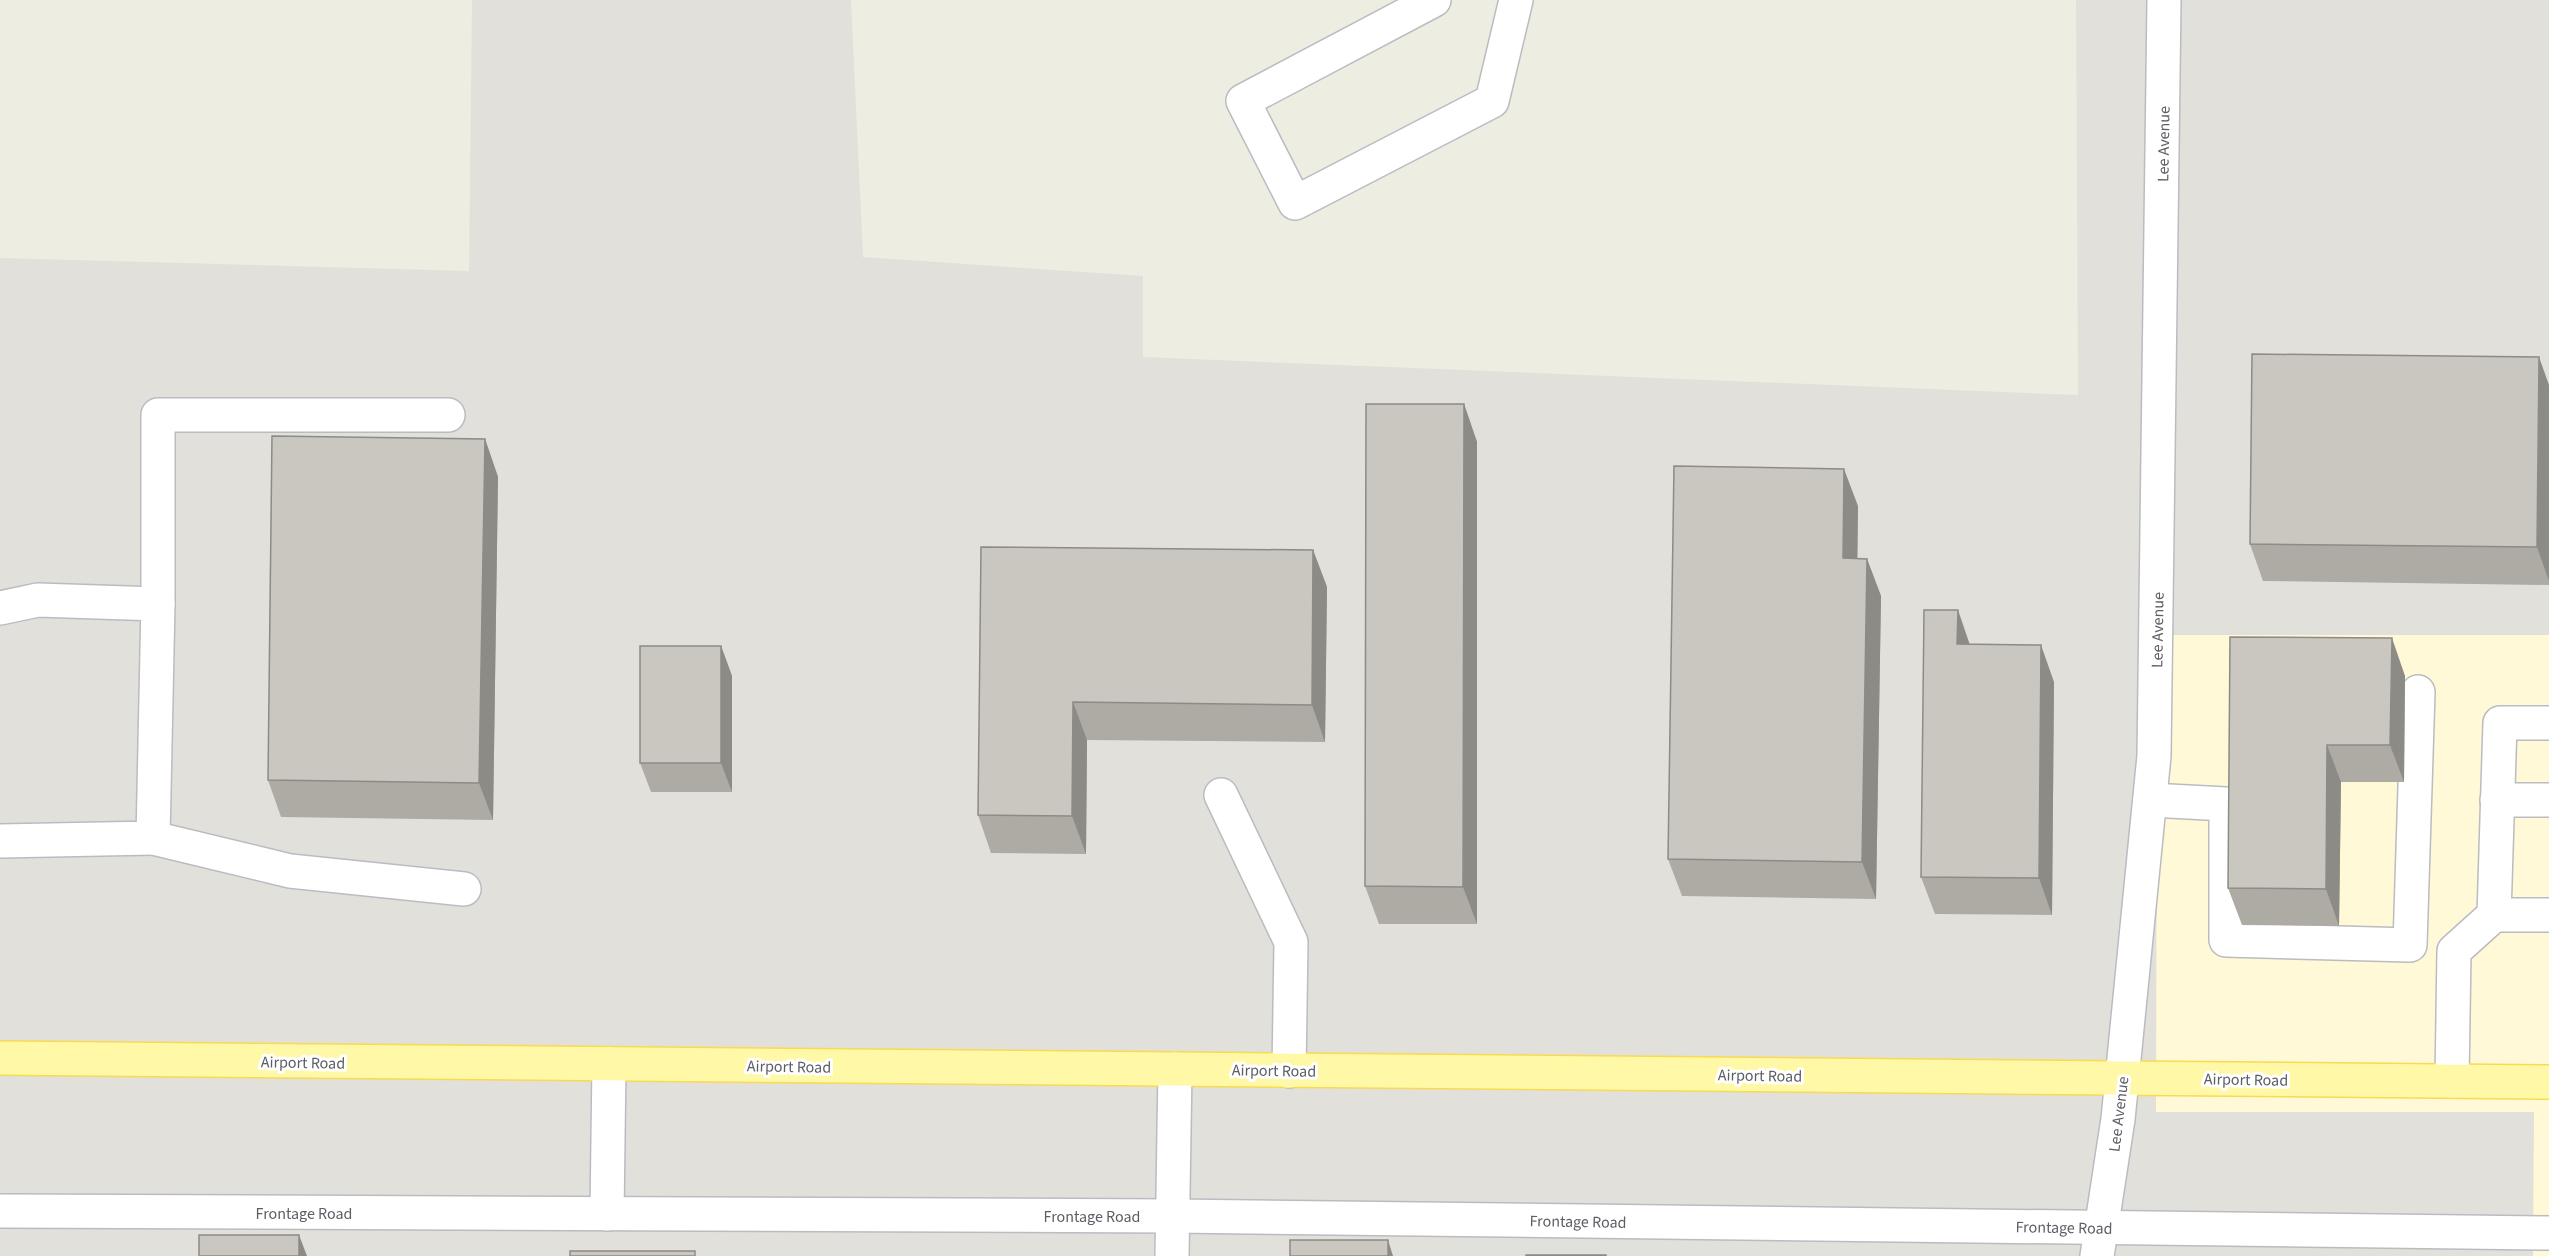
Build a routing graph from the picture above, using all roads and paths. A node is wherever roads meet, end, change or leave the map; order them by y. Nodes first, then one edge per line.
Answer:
1 (1434, 0) edge
2 (1516, 0) edge
3 (2164, 0) edge
4 (448, 415) dead end
5 (158, 604) junction
6 (0, 608) edge
7 (2418, 692) dead end
8 (2549, 723) edge
9 (1221, 795) dead end
10 (2150, 800) junction
11 (2497, 800) junction
12 (2549, 800) edge
13 (153, 838) junction
14 (0, 841) edge
15 (464, 889) dead end
16 (2494, 915) junction
17 (2549, 915) edge
18 (2410, 945) junction
19 (2454, 951) junction
20 (0, 1058) edge
21 (609, 1064) junction
22 (1175, 1069) junction
23 (1289, 1071) junction
24 (2122, 1078) junction
25 (2452, 1082) junction
26 (2549, 1082) edge
27 (0, 1211) edge
28 (608, 1214) junction
29 (1173, 1216) junction
30 (2549, 1233) edge
31 (2099, 1242) edge
32 (1172, 1256) edge

1 - 2 street
3 - 10 street, Lee Avenue
4 - 5 street
5 - 6 street
5 - 13 street
7 - 18 street
8 - 11 street
9 - 23 street
10 - 18 street
10 - 24 street, Lee Avenue
11 - 12 street
11 - 16 street
13 - 14 street
13 - 15 street
16 - 17 street
16 - 19 street
18 - 19 street
19 - 25 street
20 - 21 main road, Airport Road
21 - 22 main road, Airport Road
21 - 28 street
22 - 23 main road, Airport Road
22 - 29 street
23 - 24 main road, Airport Road
24 - 25 main road, Airport Road
24 - 31 street, Lee Avenue
25 - 26 main road, Airport Road
27 - 28 street, Frontage Road
28 - 29 street, Frontage Road
29 - 31 street, Frontage Road
29 - 32 street
30 - 31 street, Frontage Road

